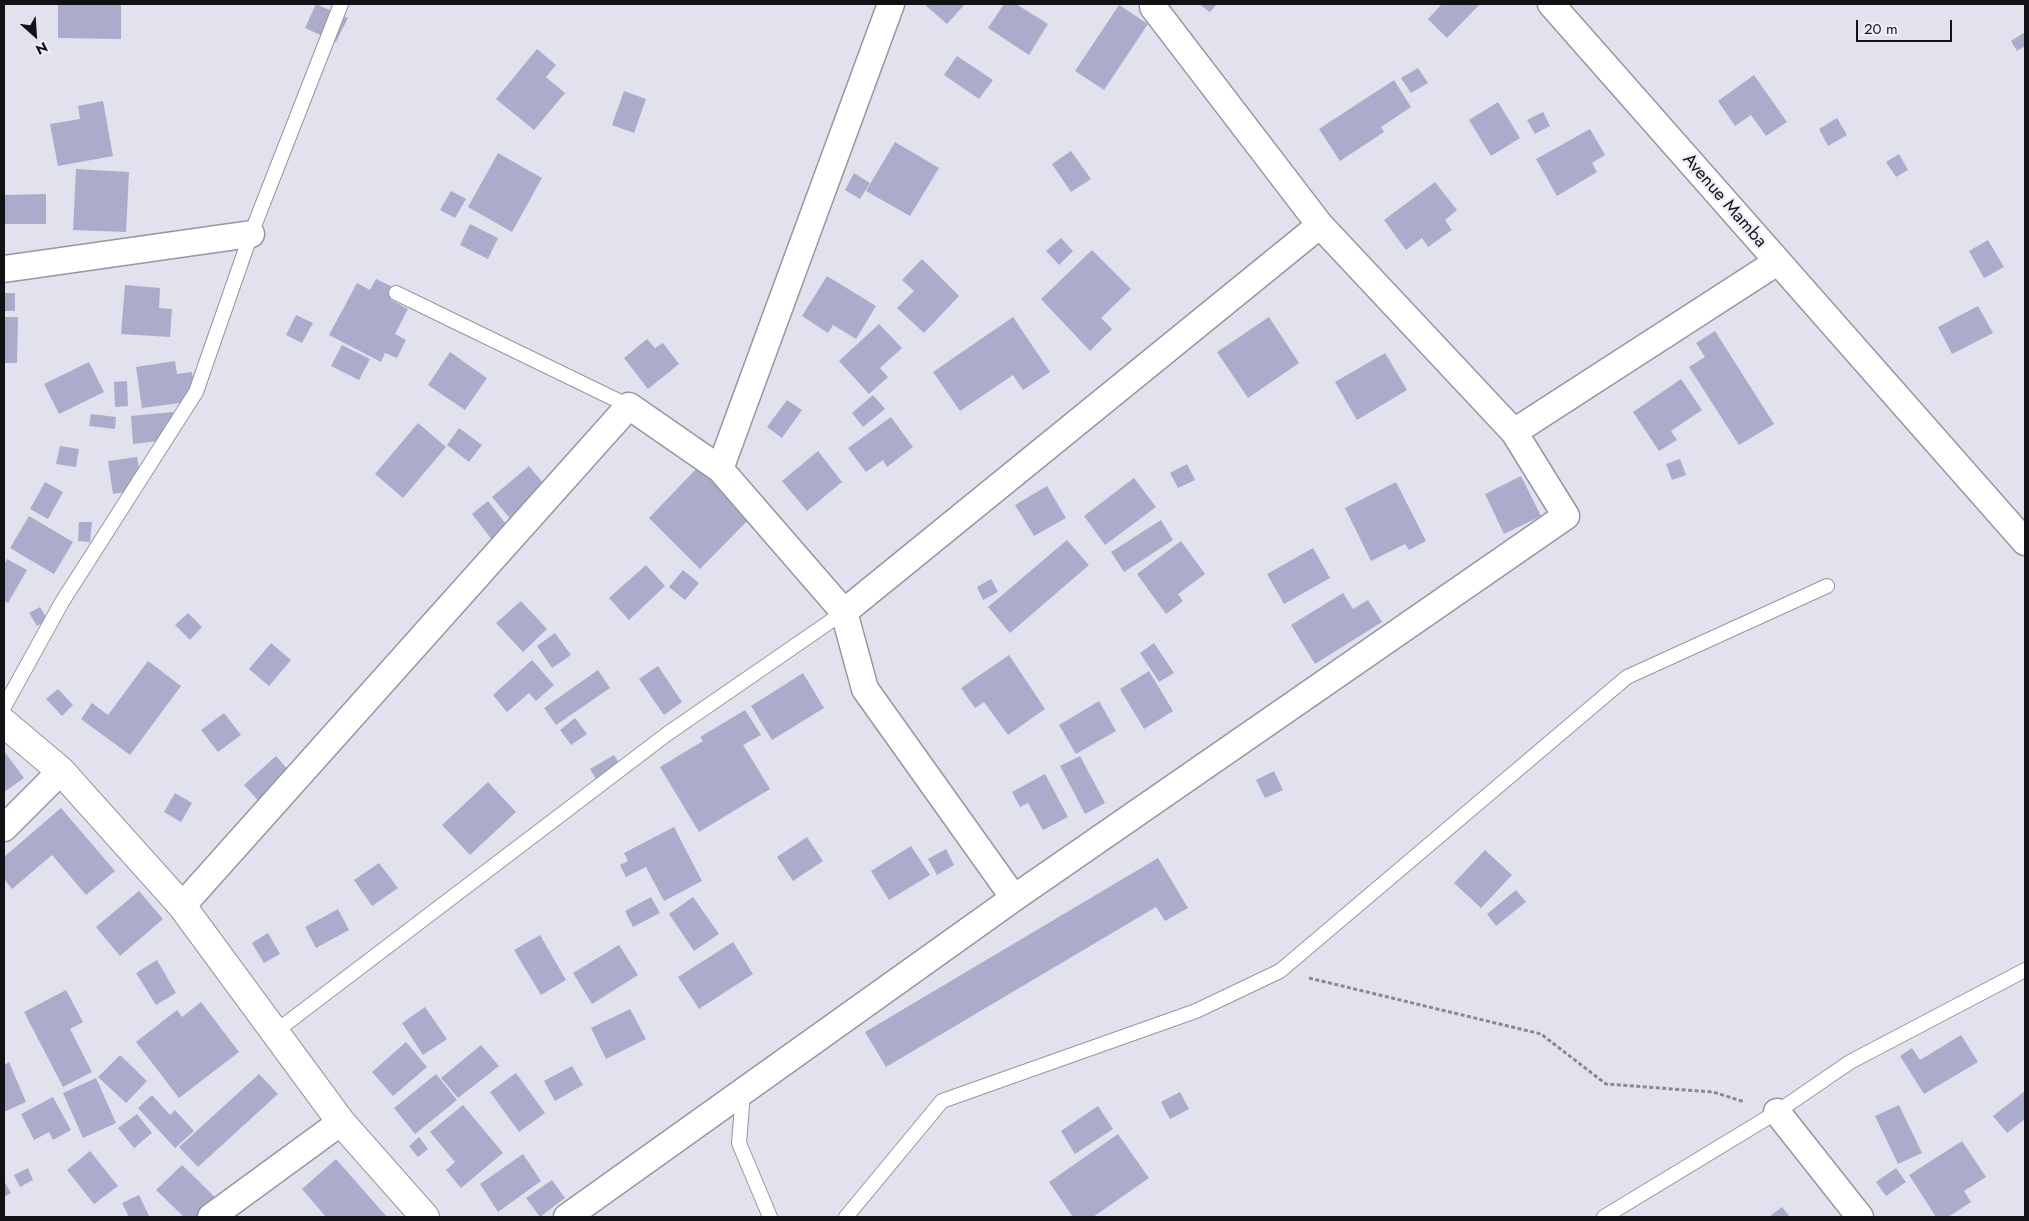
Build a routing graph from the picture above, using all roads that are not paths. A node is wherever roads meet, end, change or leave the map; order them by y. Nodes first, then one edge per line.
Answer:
1 (341, 4) edge
2 (891, 4) edge
3 (1551, 4) edge
4 (1153, 7) dead end
5 (1320, 225) junction
6 (251, 234) junction
7 (1778, 262) junction
8 (4, 269) edge
9 (396, 293) dead end
10 (629, 406) junction
11 (1514, 432) junction
12 (720, 469) junction
13 (2025, 542) edge
14 (1826, 586) dead end
15 (844, 612) junction
16 (4, 708) edge
17 (4, 723) edge
18 (61, 771) junction
19 (4, 828) edge
20 (1014, 898) junction
21 (182, 906) junction
22 (2025, 970) edge
23 (275, 1032) junction
24 (743, 1093) junction
25 (1777, 1112) junction
26 (341, 1122) junction
27 (211, 1217) edge
28 (424, 1217) edge
29 (567, 1217) edge
30 (770, 1217) edge
31 (846, 1217) edge
32 (1604, 1217) edge
33 (1860, 1217) edge

1 - 6 lane
2 - 12 street
3 - 7 street, Avenue Mamba
4 - 5 street
5 - 11 street
5 - 15 street
6 - 8 street
6 - 16 lane
7 - 11 street
7 - 13 street, Avenue Mamba
9 - 10 lane
10 - 12 street
10 - 21 street
11 - 20 street
12 - 15 street
14 - 31 lane
15 - 20 street
15 - 23 lane
17 - 18 street
18 - 19 street
18 - 21 street
20 - 24 street
21 - 23 street
22 - 25 lane
23 - 26 street
24 - 29 street
24 - 30 lane
25 - 32 lane
25 - 33 street
26 - 27 street
26 - 28 street

